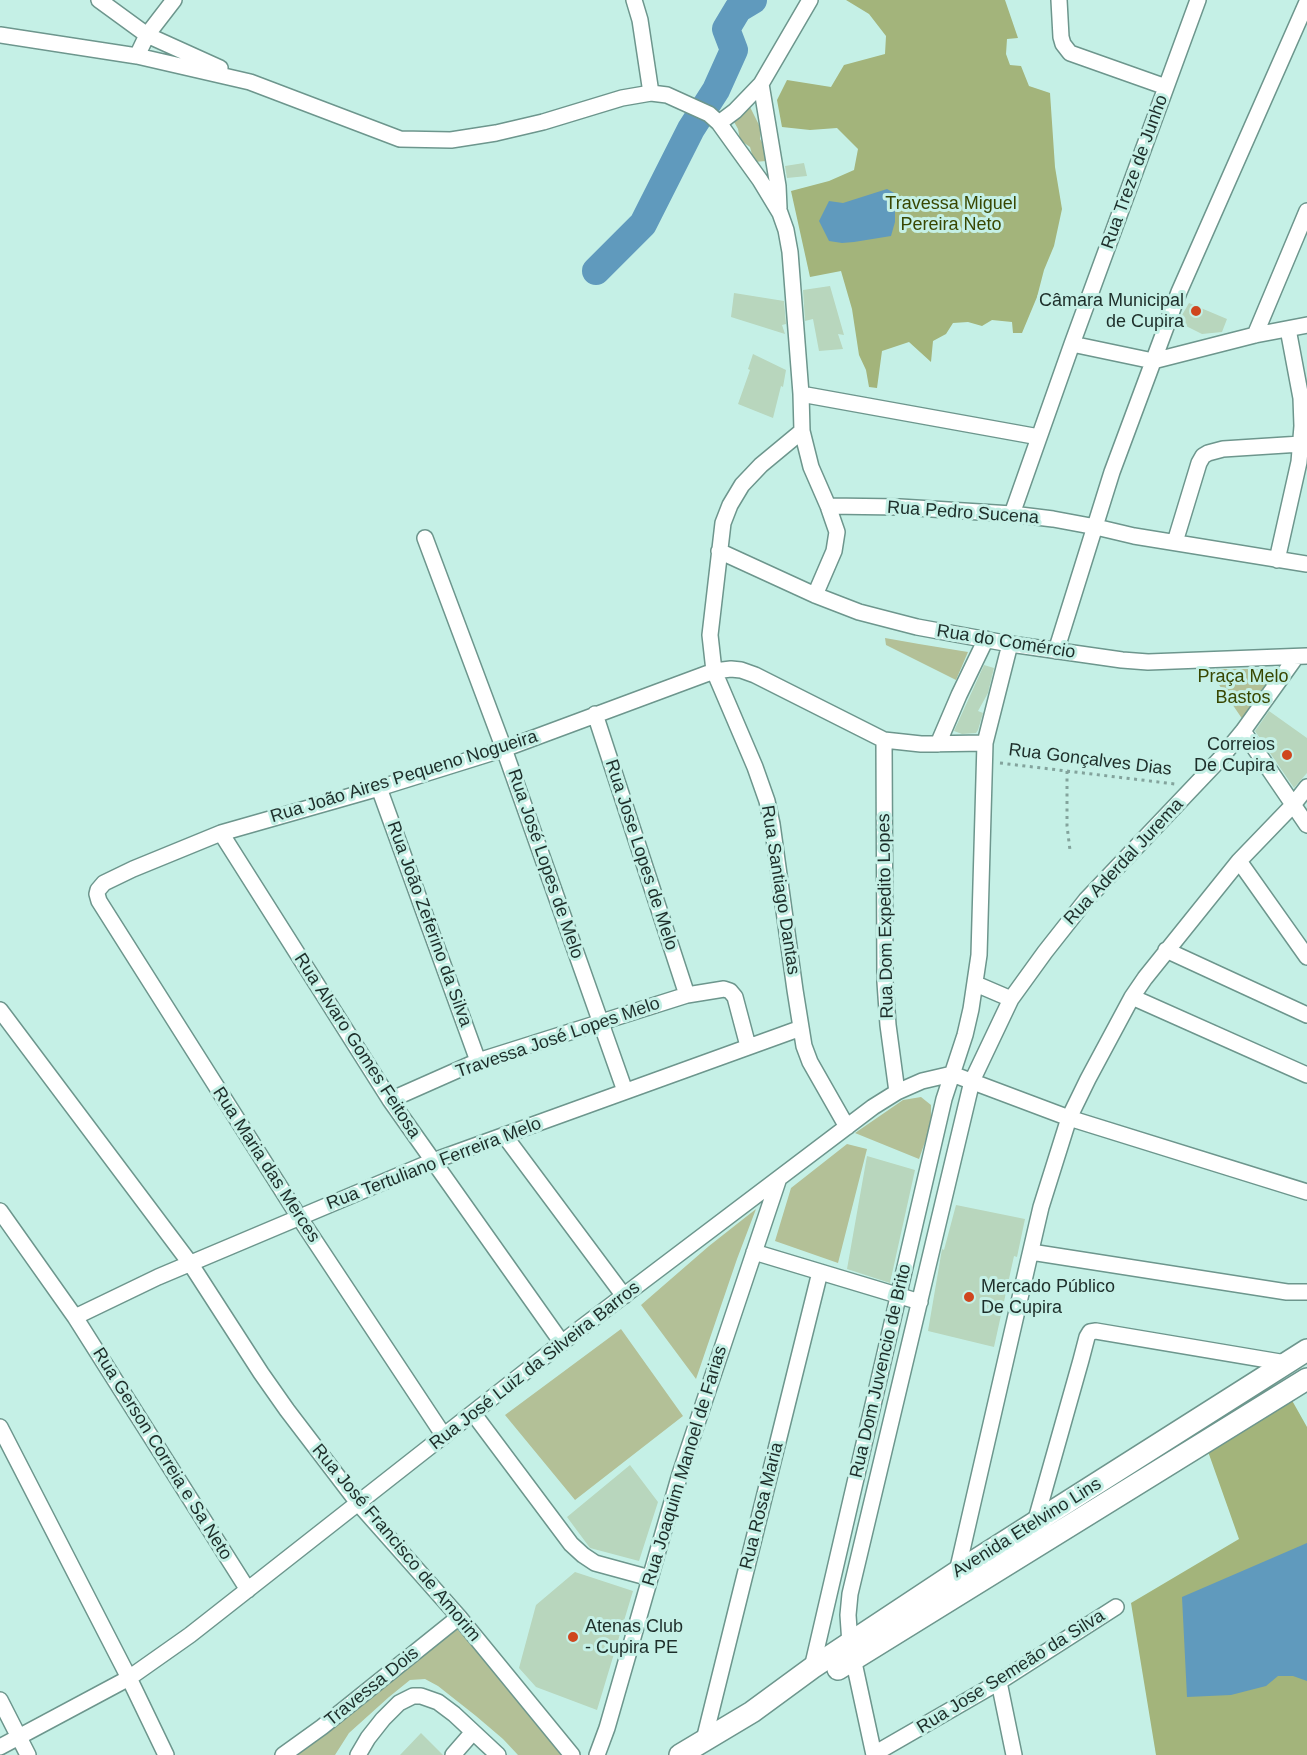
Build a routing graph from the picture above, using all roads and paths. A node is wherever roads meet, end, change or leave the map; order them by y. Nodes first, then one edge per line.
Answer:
1 (99, 0) edge
2 (174, 0) edge
3 (634, 0) edge
4 (810, 0) edge
5 (1059, 0) edge
6 (1198, 0) edge
7 (1307, 2) edge
8 (0, 35) edge
9 (147, 36) junction
10 (137, 56) junction
11 (250, 82) junction
12 (761, 84) junction
13 (1166, 87) junction
14 (659, 94) junction
15 (714, 118) junction
16 (1307, 212) edge
17 (780, 213) junction
18 (1307, 326) edge
19 (1288, 329) junction
20 (1255, 335) junction
21 (1072, 344) junction
22 (1154, 361) junction
23 (801, 394) junction
24 (802, 431) junction
25 (1039, 438) junction
26 (1301, 444) junction
27 (828, 506) junction
28 (1012, 514) junction
29 (1096, 527) junction
30 (425, 538) dead end
31 (1175, 542) junction
32 (719, 551) junction
33 (1277, 560) junction
34 (1307, 564) edge
35 (815, 596) junction
36 (986, 639) junction
37 (1010, 644) junction
38 (1056, 651) junction
39 (1302, 657) edge
40 (714, 671) junction
41 (595, 714) junction
42 (1243, 731) junction
43 (884, 740) junction
44 (985, 743) junction
45 (938, 744) junction
46 (504, 749) junction
47 (984, 761) junction
48 (1067, 771) junction
49 (1194, 787) junction
50 (1307, 787) edge
51 (379, 788) junction
52 (1293, 805) junction
53 (1307, 825) edge
54 (221, 833) junction
55 (1070, 850) dead end
56 (1239, 861) junction
57 (98, 890) joint
58 (1166, 950) junction
59 (1307, 957) edge
60 (975, 984) junction
61 (687, 995) junction
62 (1132, 997) junction
63 (1011, 999) junction
64 (0, 1010) edge
65 (1307, 1015) edge
66 (600, 1022) junction
67 (801, 1028) junction
68 (748, 1046) junction
69 (478, 1061) junction
70 (952, 1074) junction
71 (1307, 1074) edge
72 (972, 1081) junction
73 (625, 1091) junction
74 (897, 1092) junction
75 (390, 1100) junction
76 (1069, 1118) junction
77 (847, 1127) junction
78 (504, 1135) junction
79 (433, 1161) junction
80 (779, 1179) junction
81 (1307, 1192) edge
82 (0, 1211) edge
83 (299, 1217) junction
84 (754, 1252) junction
85 (1030, 1252) junction
86 (190, 1263) junction
87 (820, 1272) junction
88 (1307, 1292) edge
89 (624, 1296) junction
90 (898, 1296) junction
91 (920, 1302) junction
92 (75, 1317) junction
93 (562, 1343) junction
94 (1307, 1350) edge
95 (1286, 1363) junction
96 (1307, 1379) edge
97 (1216, 1408) junction
98 (473, 1413) junction
99 (0, 1426) edge
100 (1228, 1428) junction
101 (444, 1436) junction
102 (358, 1503) junction
103 (1035, 1523) junction
104 (650, 1578) junction
105 (960, 1581) junction
106 (248, 1590) junction
107 (1116, 1607) dead end
108 (459, 1617) junction
109 (852, 1652) junction
110 (812, 1668) junction
111 (129, 1678) junction
112 (999, 1682) junction
113 (0, 1700) edge
114 (752, 1712) junction
115 (473, 1732) junction
116 (20, 1738) junction
117 (704, 1740) junction
118 (0, 1748) edge
119 (28, 1755) edge
120 (166, 1755) edge
121 (284, 1755) edge
122 (358, 1755) edge
123 (453, 1755) edge
124 (498, 1755) edge
125 (572, 1755) edge
126 (597, 1755) edge
127 (680, 1755) edge
128 (874, 1755) edge
129 (1014, 1755) edge

1 - 9 street
2 - 9 street
3 - 14 street
4 - 12 street
5 - 13 street
6 - 13 street, Rua Treze de Junho
7 - 22 street
8 - 10 street
9 - 10 street
9 - 11 street
10 - 11 street
11 - 14 street
12 - 15 street
12 - 17 street
13 - 21 street, Rua Treze de Junho
14 - 15 street
15 - 17 street
16 - 20 street
17 - 23 street
18 - 19 street
19 - 20 street
19 - 26 street
20 - 22 street
21 - 22 street
21 - 25 street, Rua Treze de Junho
22 - 29 street
23 - 24 street
23 - 25 street
24 - 27 street
24 - 32 street, Rua Santiago Dantas
25 - 28 street, Rua Treze de Junho
26 - 31 street
26 - 33 street
27 - 28 street, Rua Pedro Sucena
27 - 35 street
28 - 29 street, Rua Pedro Sucena
29 - 31 street, Rua Pedro Sucena
29 - 38 street
30 - 46 street, Rua José Lopes de Melo
31 - 33 street, Rua Pedro Sucena
32 - 35 street, Rua do Comércio
32 - 40 street, Rua Santiago Dantas
33 - 34 street, Rua Pedro Sucena
35 - 36 street, Rua do Comércio
36 - 37 street, Rua do Comércio
36 - 45 street
37 - 38 street, Rua do Comércio
37 - 44 street, Rua Dom Juvencio de Brito
38 - 39 street, Rua do Comércio
39 - 42 street, Rua Aderdal Jurema
40 - 41 street, Rua João Aires Pequeno Nogueira
40 - 43 street
40 - 67 street, Rua Santiago Dantas
41 - 46 street, Rua João Aires Pequeno Nogueira
41 - 61 street, Rua Jose Lopes de Melo
42 - 49 street, Rua Aderdal Jurema
42 - 52 street
43 - 45 street
43 - 74 street, Rua Dom Expedito Lopes
44 - 45 street
44 - 47 street, Rua Dom Juvencio de Brito
46 - 51 street, Rua João Aires Pequeno Nogueira
46 - 66 street, Rua José Lopes de Melo
47 - 48 path, Rua Gonçalves Dias
47 - 60 street, Rua Dom Juvencio de Brito
48 - 49 path, Rua Gonçalves Dias
48 - 55 path
49 - 63 street, Rua Aderdal Jurema
50 - 52 street
51 - 54 street, Rua João Aires Pequeno Nogueira
51 - 69 street, Rua João Zeferino da Silva
52 - 53 street
52 - 56 street
54 - 57 street, Rua João Aires Pequeno Nogueira
54 - 75 street, Rua Alvaro Gomes Feitosa
56 - 58 street
56 - 59 street
57 - 83 street, Rua Maria das Merces
58 - 62 street
58 - 65 street
60 - 63 street
60 - 70 street, Rua Dom Juvencio de Brito
61 - 66 street, Travessa José Lopes Melo
61 - 68 street, Travessa José Lopes Melo
62 - 71 street
62 - 76 street
63 - 72 street, Rua Aderdal Jurema
64 - 86 street, Rua José Francisco de Amorim
66 - 69 street, Travessa José Lopes Melo
66 - 73 street, Rua José Lopes de Melo
67 - 68 street, Rua Tertuliano Ferreira Melo
67 - 77 street, Rua Santiago Dantas
68 - 73 street, Rua Tertuliano Ferreira Melo
69 - 75 street, Travessa José Lopes Melo
70 - 72 street
70 - 74 street, Rua José Luiz da Silveira Barros
70 - 90 street, Rua Dom Juvencio de Brito
72 - 76 street
72 - 91 street, Rua Dom Juvencio de Brito
73 - 78 street, Rua Tertuliano Ferreira Melo
74 - 77 street, Rua José Luiz da Silveira Barros
75 - 79 street, Rua Alvaro Gomes Feitosa
76 - 81 street
76 - 85 street
77 - 80 street, Rua José Luiz da Silveira Barros
78 - 79 street, Rua Tertuliano Ferreira Melo
78 - 89 street
79 - 83 street, Rua Tertuliano Ferreira Melo
79 - 93 street, Rua Alvaro Gomes Feitosa
80 - 84 street, Rua Joaquim Manoel de Farias
80 - 89 street, Rua José Luiz da Silveira Barros
82 - 92 street, Rua Gerson Correia e Sa Neto
83 - 86 street, Rua Tertuliano Ferreira Melo
83 - 101 street, Rua Maria das Merces
84 - 87 street
84 - 104 street, Rua Joaquim Manoel de Farias
85 - 88 street
85 - 105 street
86 - 92 street, Rua Tertuliano Ferreira Melo
86 - 102 street, Rua José Francisco de Amorim
87 - 90 street
87 - 117 street, Rua Rosa Maria
89 - 93 street, Rua José Luiz da Silveira Barros
90 - 91 street
90 - 110 street, Rua Dom Juvencio de Brito
91 - 109 street, Rua Dom Juvencio de Brito
92 - 106 street, Rua Gerson Correia e Sa Neto
93 - 98 street, Rua José Luiz da Silveira Barros
94 - 95 main road, Avenida Etelvino Lins
95 - 97 main road, Avenida Etelvino Lins
95 - 103 street
96 - 100 main road, Avenida Etelvino Lins
97 - 100 main road
97 - 103 main road, Avenida Etelvino Lins
98 - 101 street, Rua José Luiz da Silveira Barros
98 - 104 street
99 - 111 street
100 - 105 main road, Avenida Etelvino Lins
101 - 102 street, Rua José Luiz da Silveira Barros
102 - 106 street, Rua José Luiz da Silveira Barros
102 - 108 street, Rua José Francisco de Amorim
103 - 105 main road, Avenida Etelvino Lins
104 - 126 street, Rua Joaquim Manoel de Farias
105 - 109 main road, Avenida Etelvino Lins
106 - 111 street, Rua José Luiz da Silveira Barros
107 - 112 street, Rua Jose Semeão da Silva
108 - 121 street, Travessa Dois
108 - 125 street, Rua José Francisco de Amorim
109 - 110 main road, Avenida Etelvino Lins
109 - 114 main road, Avenida Etelvino Lins
109 - 128 street, Rua Dom Juvencio de Brito
110 - 114 main road, Avenida Etelvino Lins
111 - 116 street, Rua José Luiz da Silveira Barros
111 - 120 street
112 - 128 street, Rua Jose Semeão da Silva
112 - 129 street
113 - 116 street
114 - 117 main road, Avenida Etelvino Lins
115 - 122 street
115 - 123 street
115 - 124 street
116 - 118 street, Rua José Luiz da Silveira Barros
116 - 119 street
117 - 127 main road, Avenida Etelvino Lins

